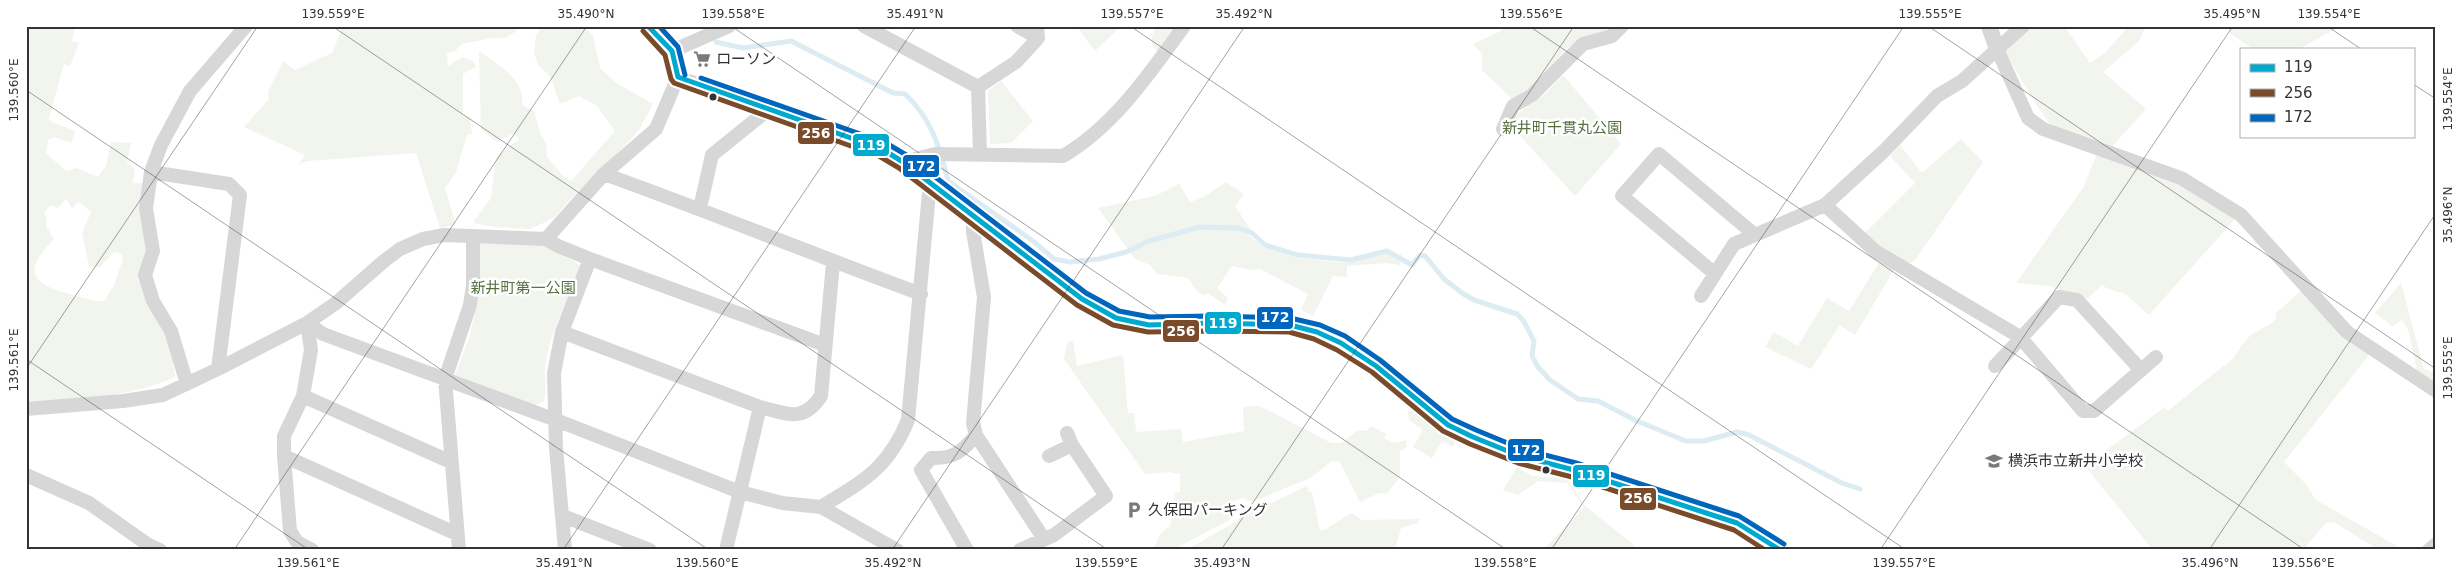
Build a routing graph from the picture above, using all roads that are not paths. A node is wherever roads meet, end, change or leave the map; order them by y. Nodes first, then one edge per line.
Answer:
1 (246, 26) edge
2 (648, 26) edge
3 (729, 26) edge
4 (864, 26) edge
5 (1017, 26) edge
6 (1184, 26) edge
7 (1622, 26) edge
8 (1988, 26) edge
9 (2023, 26) edge
10 (1038, 32) edge
11 (1997, 50) junction
12 (672, 52) junction
13 (678, 77) junction
14 (978, 87) junction
15 (769, 110) junction
16 (1503, 129) dead end
17 (980, 153) junction
18 (903, 162) junction
19 (151, 172) junction
20 (604, 174) junction
21 (930, 182) junction
22 (1825, 205) junction
23 (700, 208) junction
24 (974, 215) junction
25 (1755, 235) junction
26 (473, 236) junction
27 (546, 239) junction
28 (590, 259) junction
29 (833, 263) junction
30 (1714, 273) junction
31 (921, 294) junction
32 (1700, 296) dead end
33 (307, 323) junction
34 (562, 332) junction
35 (2020, 338) junction
36 (825, 345) junction
37 (2156, 356) dead end
38 (1995, 366) dead end
39 (218, 369) junction
40 (2140, 369) junction
41 (445, 379) junction
42 (187, 384) junction
43 (2436, 391) edge
44 (303, 396) junction
45 (760, 407) junction
46 (26, 409) edge
47 (556, 420) junction
48 (976, 435) junction
49 (284, 456) junction
50 (1049, 456) dead end
51 (451, 462) junction
52 (26, 475) edge
53 (740, 492) junction
54 (820, 507) junction
55 (563, 516) junction
56 (458, 534) junction
57 (1044, 539) junction
58 (2436, 544) edge
59 (160, 550) edge
60 (312, 550) edge
61 (459, 550) edge
62 (565, 550) edge
63 (650, 550) edge
64 (726, 550) edge
65 (897, 550) edge
66 (967, 550) edge
67 (1020, 550) edge
68 (1780, 550) edge
69 (2429, 550) edge

1 - 19 street
2 - 12 street
3 - 12 street
4 - 14 street
5 - 10 street
6 - 17 street
7 - 16 street
8 - 11 street
9 - 11 street
10 - 14 street
11 - 22 street
11 - 43 street
12 - 13 street
13 - 15 street
13 - 20 street
14 - 17 street
15 - 18 street
15 - 23 street
17 - 18 street
18 - 21 street
19 - 39 street
19 - 42 street
20 - 23 street
20 - 27 street
21 - 24 street
21 - 31 street
22 - 25 street
22 - 35 street
23 - 29 street
24 - 48 street
24 - 68 street
25 - 30 street
25 - 30 street
26 - 27 street
26 - 33 street
26 - 41 street
27 - 28 street
28 - 34 street
28 - 36 street
29 - 31 street
29 - 36 street
30 - 32 street
31 - 54 street
33 - 39 street
33 - 41 street
33 - 44 street
34 - 45 street
34 - 47 street
35 - 38 street
35 - 40 street
35 - 40 street
36 - 45 street
37 - 40 street
39 - 42 street
41 - 47 street
41 - 51 street
42 - 46 street
44 - 49 street
44 - 51 street
45 - 53 street
47 - 53 street
47 - 55 street
48 - 57 street
48 - 66 street
49 - 56 street
49 - 60 street
50 - 57 street
51 - 56 street
52 - 59 street
53 - 54 street
53 - 64 street
54 - 65 street
55 - 62 street
55 - 63 street
56 - 61 street
57 - 67 street
58 - 69 street

